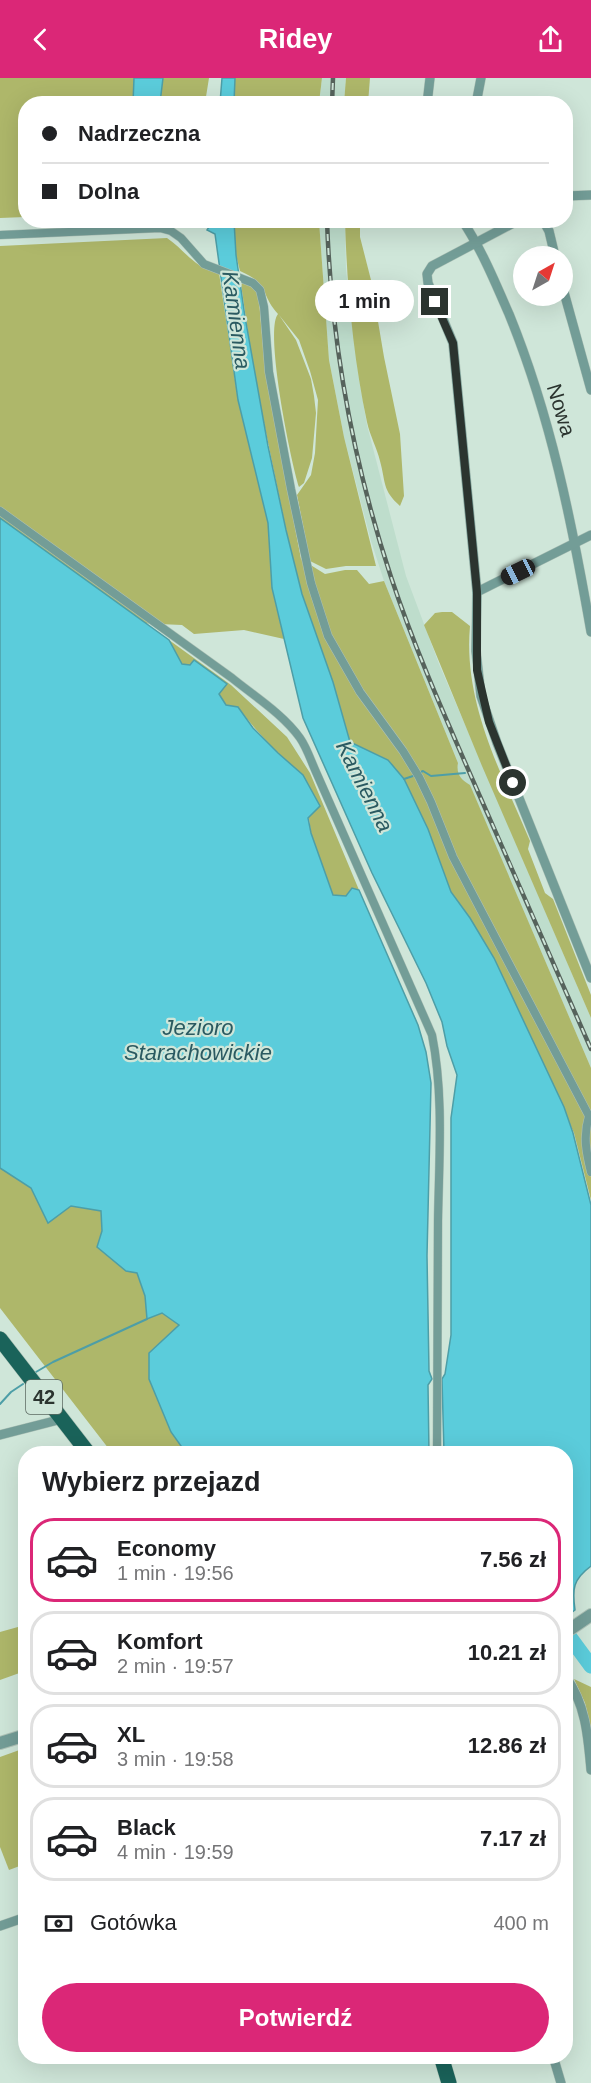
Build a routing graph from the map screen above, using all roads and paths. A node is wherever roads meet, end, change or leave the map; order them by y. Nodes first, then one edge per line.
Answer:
1 (430, 78) edge
2 (481, 78) edge
3 (428, 96) edge
4 (478, 96) edge
5 (591, 195) edge
6 (573, 196) edge
7 (467, 228) edge
8 (504, 228) edge
9 (547, 228) edge
10 (0, 235) edge
11 (477, 243) junction
12 (553, 246) edge
13 (568, 306) edge
14 (591, 390) edge
15 (0, 511) edge
16 (591, 536) edge
17 (576, 543) junction
18 (477, 592) junction
19 (591, 632) edge
20 (591, 978) edge
21 (591, 1172) edge
22 (0, 1340) edge
23 (62, 1419) junction
24 (0, 1435) edge
25 (83, 1446) edge
26 (437, 1446) edge
27 (586, 1618) edge
28 (573, 1627) edge
29 (573, 1688) edge
30 (18, 1737) edge
31 (0, 1743) edge
32 (591, 1770) edge
33 (18, 1920) edge
34 (0, 1926) edge
35 (443, 2064) edge
36 (555, 2064) edge
37 (449, 2083) edge
38 (561, 2083) edge

1 - 3 street
2 - 4 street
5 - 6 street
7 - 11 street, Nowa
8 - 11 street
9 - 12 street
10 - 21 street
11 - 17 street, Nowa
11 - 18 street
13 - 14 street
15 - 26 street
16 - 17 street
17 - 18 street
17 - 19 street, Nowa
18 - 20 street
22 - 23 main road, 42
23 - 24 street
23 - 25 main road, 42
27 - 28 street
29 - 32 street
30 - 31 street
33 - 34 street
35 - 37 main road
36 - 38 street

